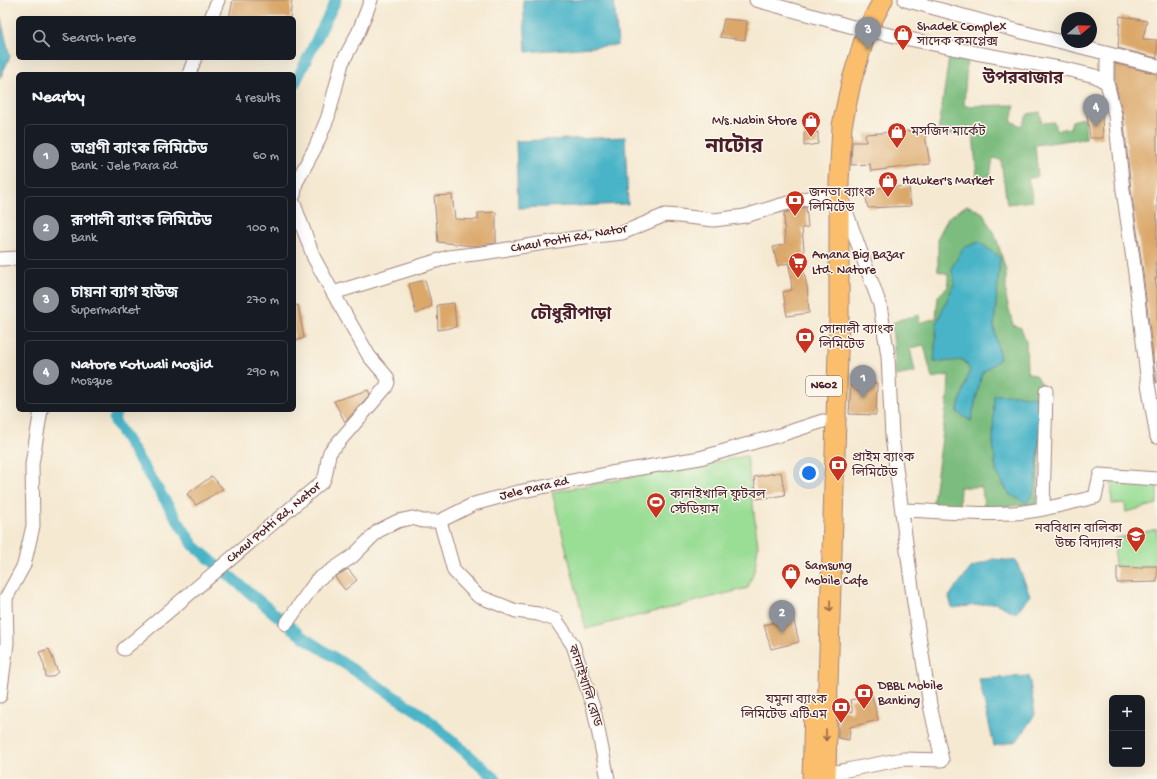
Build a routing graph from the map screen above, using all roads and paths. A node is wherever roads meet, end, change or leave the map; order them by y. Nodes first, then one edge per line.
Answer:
1 (218, 0) edge
2 (371, 0) edge
3 (756, 0) edge
4 (870, 0) edge
5 (883, 0) edge
6 (905, 0) edge
7 (212, 16) edge
8 (862, 29) junction
9 (1107, 54) junction
10 (194, 60) edge
11 (1157, 66) edge
12 (190, 72) edge
13 (1107, 83) junction
14 (296, 182) edge
15 (834, 188) junction
16 (296, 209) edge
17 (16, 258) edge
18 (0, 259) edge
19 (333, 293) junction
20 (1046, 391) dead end
21 (41, 412) edge
22 (823, 421) junction
23 (1157, 437) edge
24 (1157, 479) edge
25 (1043, 508) junction
26 (902, 510) junction
27 (440, 521) junction
28 (286, 624) dead end
29 (124, 649) dead end
30 (0, 696) edge
31 (822, 777) edge
32 (608, 779) edge

1 - 7 street
2 - 14 street
3 - 8 street
4 - 8 highway, N602
5 - 8 highway, N602
6 - 9 street
8 - 13 street
8 - 15 highway, N602
9 - 11 street
9 - 13 street
10 - 12 street
13 - 23 street
15 - 19 street, Chaul Potti Rd, Nator
15 - 22 highway, N602
15 - 26 street
15 -> 31 highway, N602
16 - 19 street, Chaul Potti Rd, Nator
17 - 18 street
19 - 29 street, Chaul Potti Rd, Nator
20 - 25 street
21 - 30 street
22 - 27 street, Jele Para Rd
22 - 31 highway, N602
24 - 25 street
25 - 26 street
26 - 31 street
27 - 28 street, Jele Para Rd
27 - 32 street, কানাইখালি রোড

